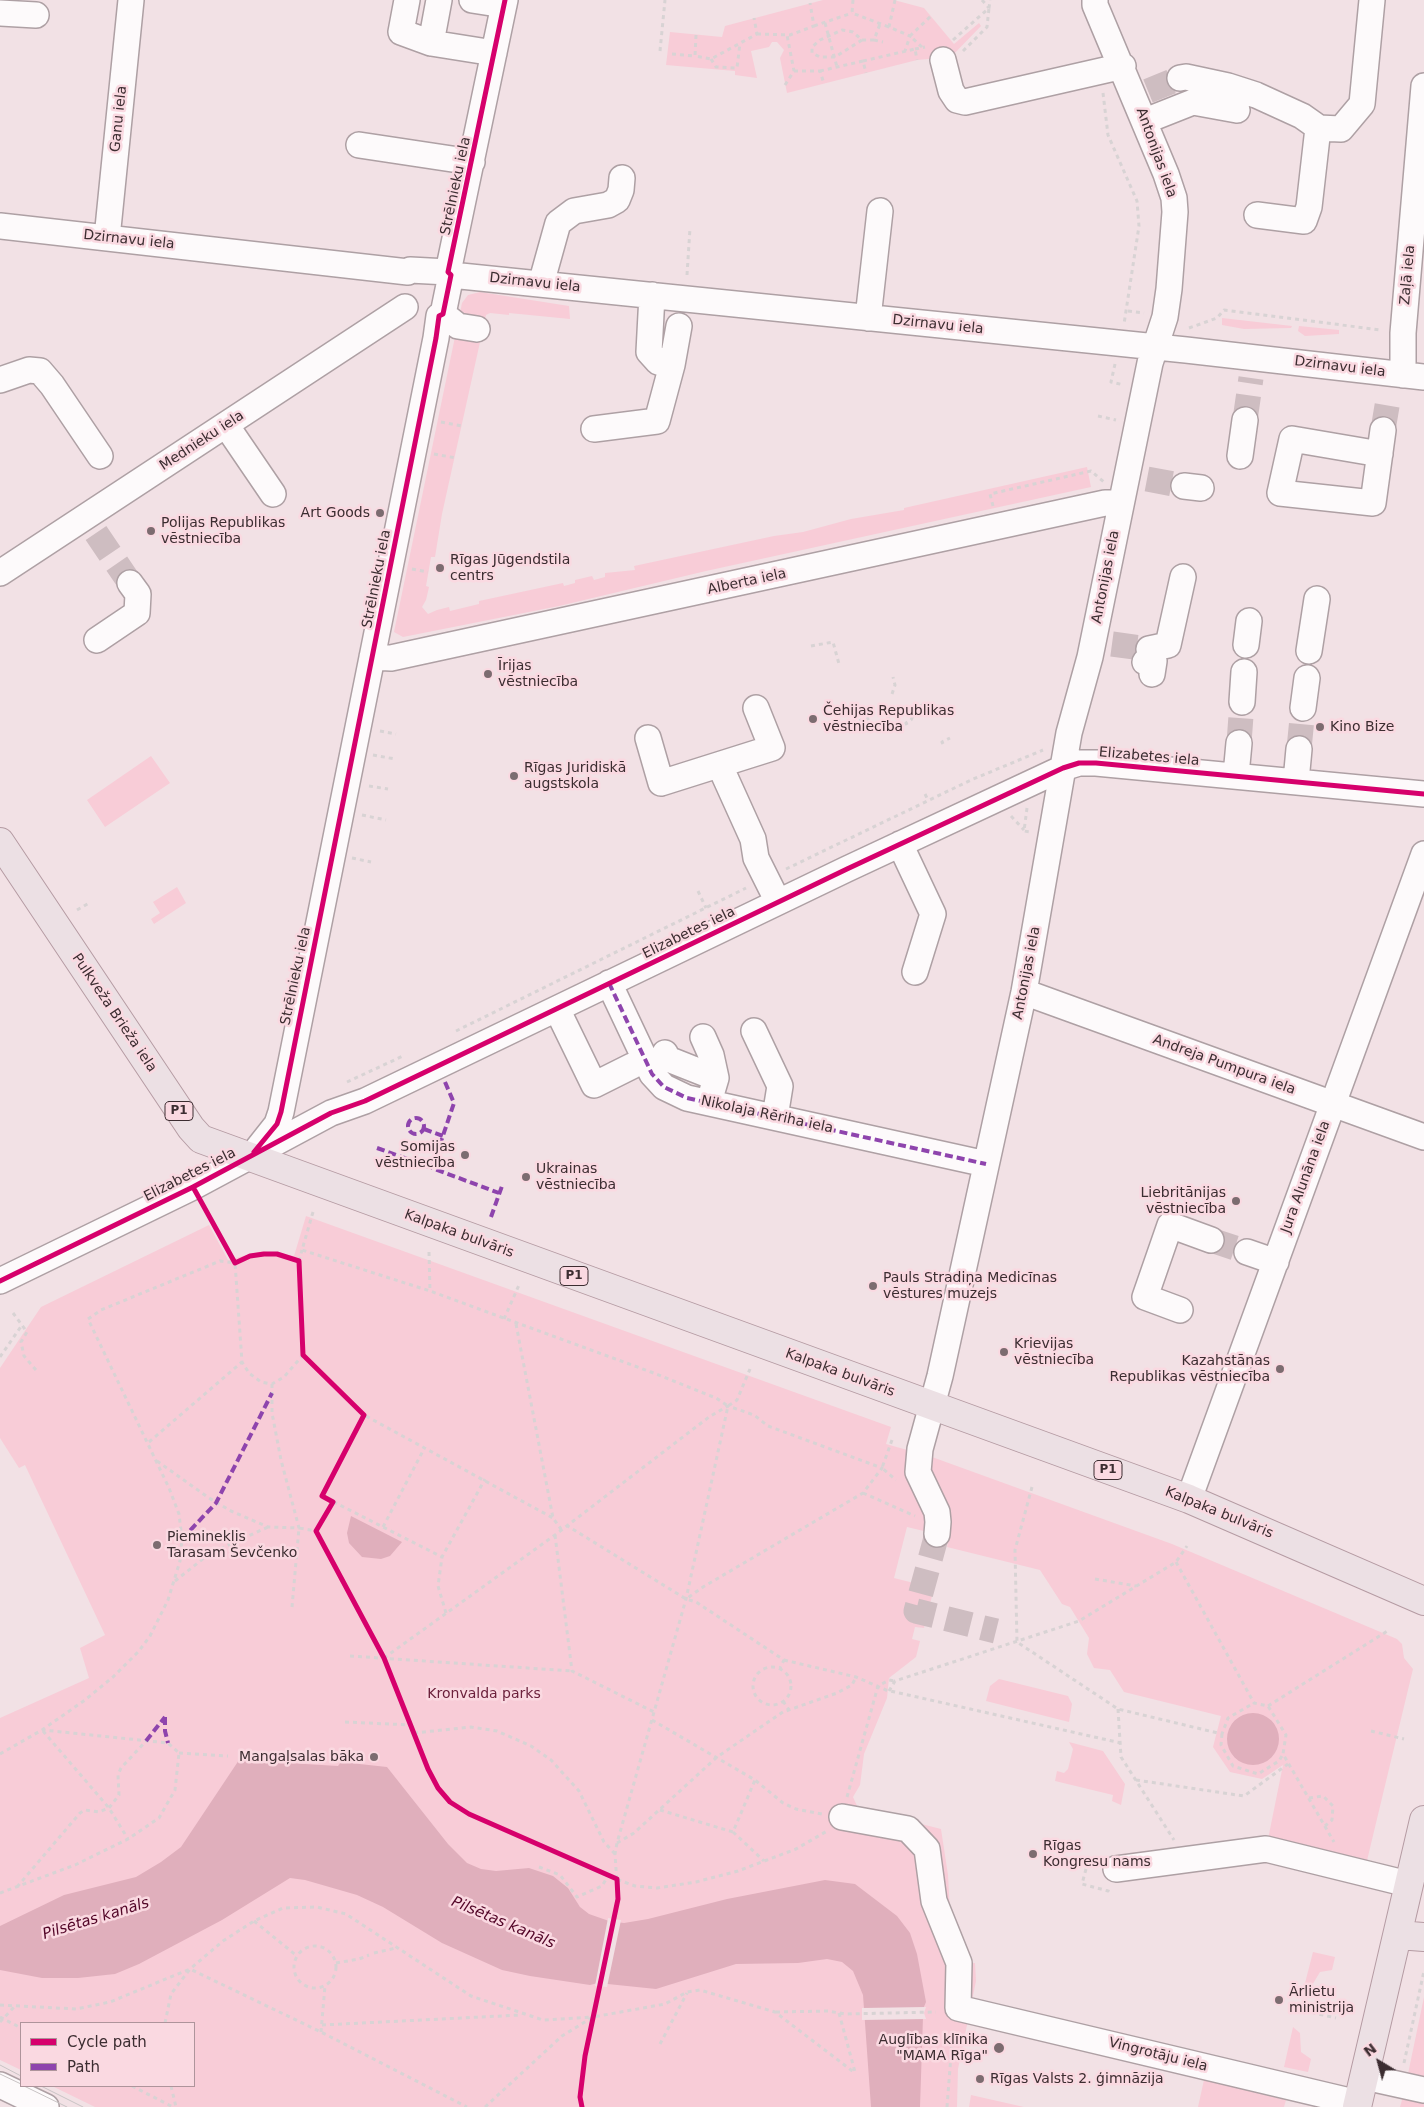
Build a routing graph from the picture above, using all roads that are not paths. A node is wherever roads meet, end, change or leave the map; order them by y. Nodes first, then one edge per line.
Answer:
1 (131, 0) edge
2 (407, 0) edge
3 (438, 0) edge
4 (472, 0) edge
5 (1095, 0) edge
6 (1372, 0) edge
7 (504, 3) edge
8 (0, 13) edge
9 (36, 15) dead end
10 (431, 43) junction
11 (494, 53) junction
12 (939, 53) road end
13 (1111, 68) junction
14 (1180, 78) tunnel mouth
15 (1424, 86) edge
16 (1237, 110) dead end
17 (1422, 119) edge
18 (1145, 121) junction
19 (1319, 128) junction
20 (359, 145) dead end
21 (472, 162) junction
22 (622, 178) dead end
23 (880, 211) dead end
24 (1257, 215) dead end
25 (0, 226) edge
26 (107, 238) junction
27 (408, 272) junction
28 (449, 273) junction
29 (541, 284) junction
30 (652, 295) junction
31 (405, 307) junction
32 (441, 315) junction
33 (868, 318) junction
34 (679, 326) dead end
35 (477, 329) dead end
36 (1153, 348) junction
37 (672, 365) junction
38 (0, 380) edge
39 (1402, 380) edge
40 (1245, 420) tunnel mouth
41 (226, 425) junction
42 (594, 428) dead end
43 (100, 456) dead end
44 (1240, 456) dead end
45 (273, 494) dead end
46 (1113, 503) junction
47 (0, 573) edge
48 (1184, 577) dead end
49 (130, 583) tunnel mouth
50 (1316, 599) dead end
51 (1249, 621) dead end
52 (97, 640) dead end
53 (1246, 645) dead end
54 (1310, 651) dead end
55 (372, 657) junction
56 (1149, 662) dead end
57 (1244, 672) dead end
58 (1307, 678) dead end
59 (1242, 702) tunnel mouth
60 (756, 708) dead end
61 (1304, 708) tunnel mouth
62 (648, 738) dead end
63 (1239, 743) tunnel mouth
64 (1299, 749) tunnel mouth
65 (720, 766) junction
66 (1063, 768) junction
67 (1236, 775) junction
68 (1296, 781) junction
69 (1424, 794) edge
70 (731, 817) dead end
71 (0, 842) edge
72 (900, 844) junction
73 (1424, 854) edge
74 (761, 868) junction
75 (778, 902) junction
76 (915, 972) dead end
77 (609, 983) junction
78 (1024, 992) junction
79 (557, 1009) junction
80 (754, 1031) dead end
81 (703, 1037) dead end
82 (665, 1053) dead end
83 (632, 1066) dead end
84 (716, 1078) junction
85 (709, 1102) junction
86 (1332, 1105) junction
87 (775, 1117) junction
88 (1424, 1137) edge
89 (250, 1158) junction
90 (986, 1164) junction
91 (1212, 1240) tunnel mouth
92 (1247, 1252) tunnel mouth
93 (1276, 1262) junction
94 (0, 1282) edge
95 (1180, 1310) dead end
96 (932, 1407) junction
97 (1189, 1499) junction
98 (936, 1534) tunnel mouth
99 (1424, 1602) edge
100 (842, 1817) road end
101 (1424, 1820) edge
102 (1116, 1869) dead end
103 (1408, 1884) junction
104 (1411, 1936) edge
105 (0, 2085) edge
106 (1424, 2090) edge
107 (1360, 2096) edge
108 (46, 2107) edge

1 - 26 street, Ganu iela
2 - 10 street
3 - 10 street
4 - 7 street
5 - 13 street, Antonijas iela
6 - 19 street
7 - 11 street, Strēlnieku iela
8 - 9 street
10 - 11 street
11 - 21 street, Strēlnieku iela
12 - 13 street
13 - 18 street, Antonijas iela
14 - 19 street
15 - 17 street, Zaļā iela
16 - 18 street
17 - 39 street, Zaļā iela
18 - 36 street, Antonijas iela
19 - 24 street
20 - 21 street
21 - 28 street, Strēlnieku iela
22 - 29 street
23 - 33 street
25 - 26 street, Dzirnavu iela
26 - 27 street, Dzirnavu iela
27 - 28 street, Dzirnavu iela
27 - 31 street
28 - 29 street, Dzirnavu iela
28 - 32 street, Strēlnieku iela
29 - 30 street, Dzirnavu iela
30 - 33 street, Dzirnavu iela
30 - 37 street
31 - 32 street
31 - 41 street, Mednieku iela
32 - 35 street
32 - 55 street, Strēlnieku iela
33 - 36 street, Dzirnavu iela
34 - 37 street
36 - 39 street, Dzirnavu iela
36 - 46 street, Antonijas iela
37 - 42 street
38 - 43 street
40 - 44 street
41 - 45 street
41 - 47 street, Mednieku iela
46 - 55 street, Alberta iela
46 - 66 street, Antonijas iela
48 - 56 street
49 - 52 street
50 - 54 street
51 - 53 street
55 - 89 street, Strēlnieku iela
57 - 59 street
58 - 61 street
60 - 65 street
62 - 65 street
63 - 67 street
64 - 68 street
65 - 74 street
66 - 67 street, Elizabetes iela
66 - 72 street, Elizabetes iela
66 - 78 street, Antonijas iela
67 - 68 street, Elizabetes iela
68 - 69 street, Elizabetes iela
70 - 74 street
71 - 89 main road, Pulkveža Brieža iela / P1
72 - 75 street, Elizabetes iela
72 - 76 street
73 - 86 street, Jura Alunāna iela
74 - 75 street
75 - 77 street, Elizabetes iela
77 - 79 street, Elizabetes iela
77 - 85 street, Nikolaja Rēriha iela
78 - 86 street, Andreja Pumpura iela
78 - 90 street, Antonijas iela
79 - 83 street
79 - 89 street, Elizabetes iela
80 - 87 street
81 - 84 street
82 - 84 street
84 - 85 street
85 - 87 street, Nikolaja Rēriha iela
86 - 88 street, Andreja Pumpura iela
86 - 93 street, Jura Alunāna iela
87 - 90 street, Nikolaja Rēriha iela
89 - 94 street, Elizabetes iela
89 - 96 main road, Kalpaka bulvāris / P1
90 - 96 street, Antonijas iela
91 - 95 street
92 - 93 street
93 - 97 street, Jura Alunāna iela
96 - 97 main road, Kalpaka bulvāris / P1
96 - 98 street, Antonijas iela
97 - 99 main road, Kalpaka bulvāris / P1
100 - 107 street, Vingrotāju iela
101 - 103 main road
102 - 103 street
103 - 104 main road
104 - 107 main road
105 - 108 street
106 - 107 street, Vingrotāju iela

